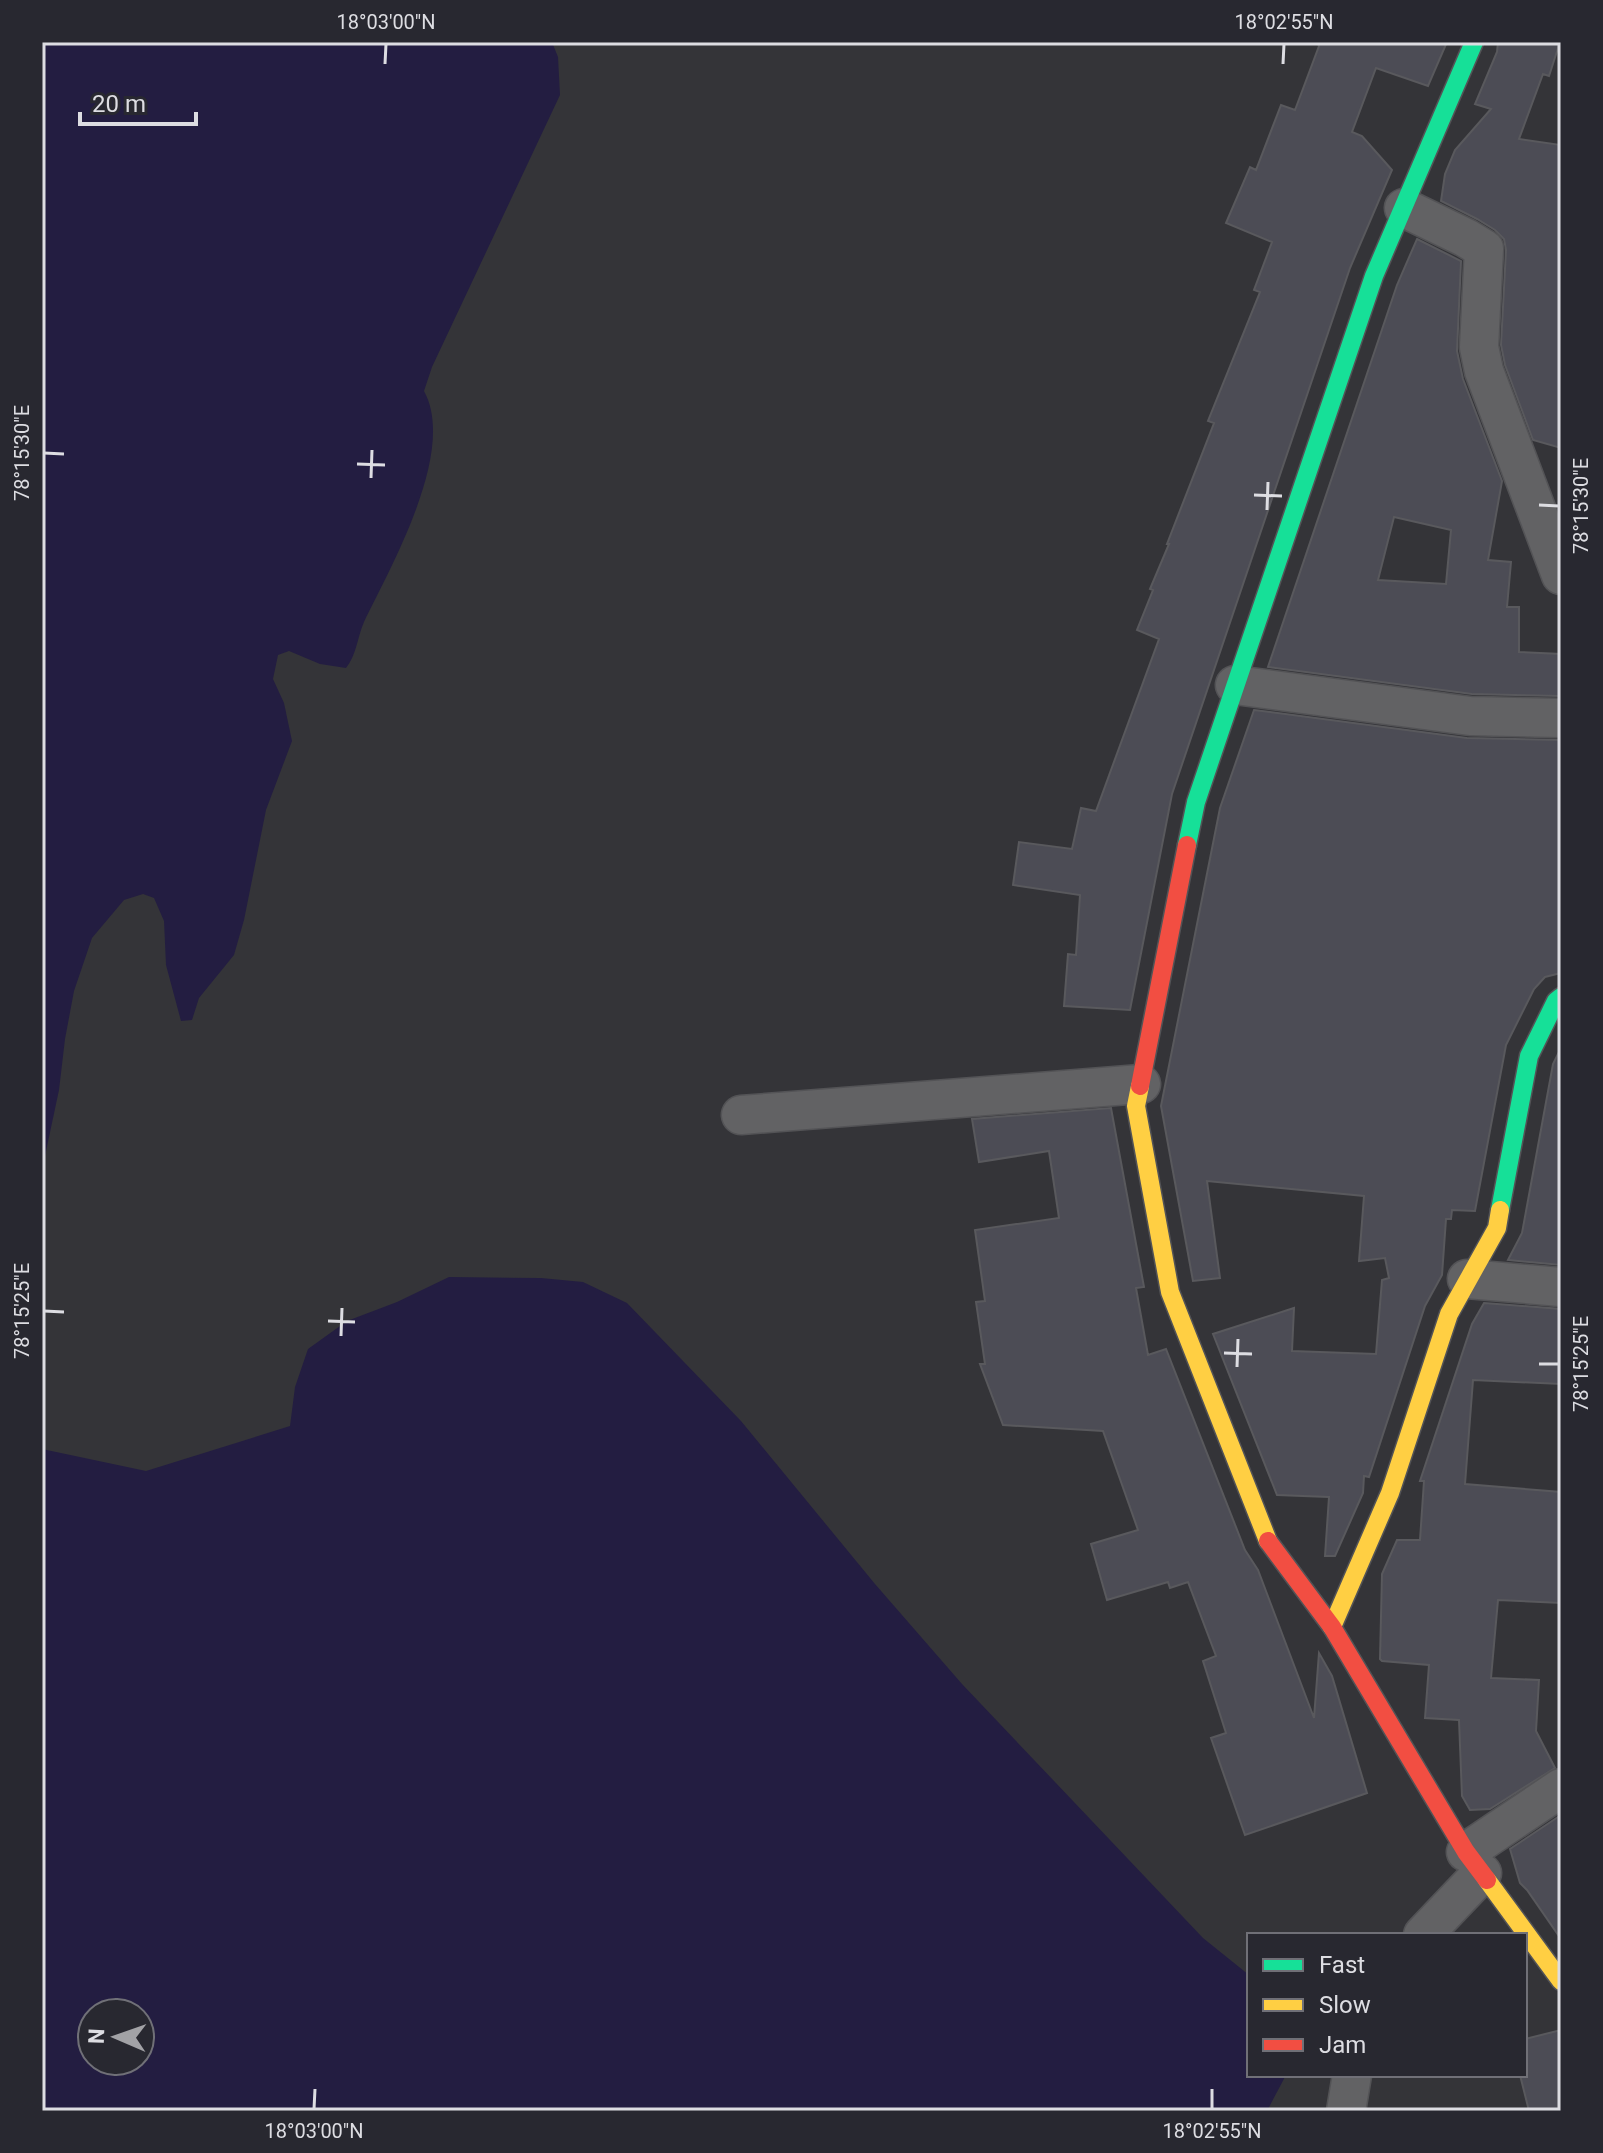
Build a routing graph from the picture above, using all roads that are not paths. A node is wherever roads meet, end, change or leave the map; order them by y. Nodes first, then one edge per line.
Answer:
1 (1474, 42) edge
2 (1404, 208) junction
3 (1561, 575) edge
4 (1235, 685) junction
5 (1561, 718) edge
6 (1561, 997) edge
7 (1141, 1084) junction
8 (741, 1115) dead end
9 (1467, 1279) junction
10 (1561, 1287) edge
11 (1332, 1627) junction
12 (1561, 1788) edge
13 (1474, 1863) junction
14 (1424, 1933) edge
15 (1526, 1933) edge
16 (1527, 1935) edge
17 (1561, 1981) edge
18 (1351, 2077) edge
19 (1346, 2111) edge

1 - 2 street
2 - 3 street
2 - 4 street
4 - 5 street
4 - 7 street
6 - 9 street
7 - 8 street
7 - 11 street
9 - 10 street
9 - 11 street
11 - 13 street
12 - 13 street
13 - 14 street
13 - 15 street
16 - 17 street
18 - 19 street

